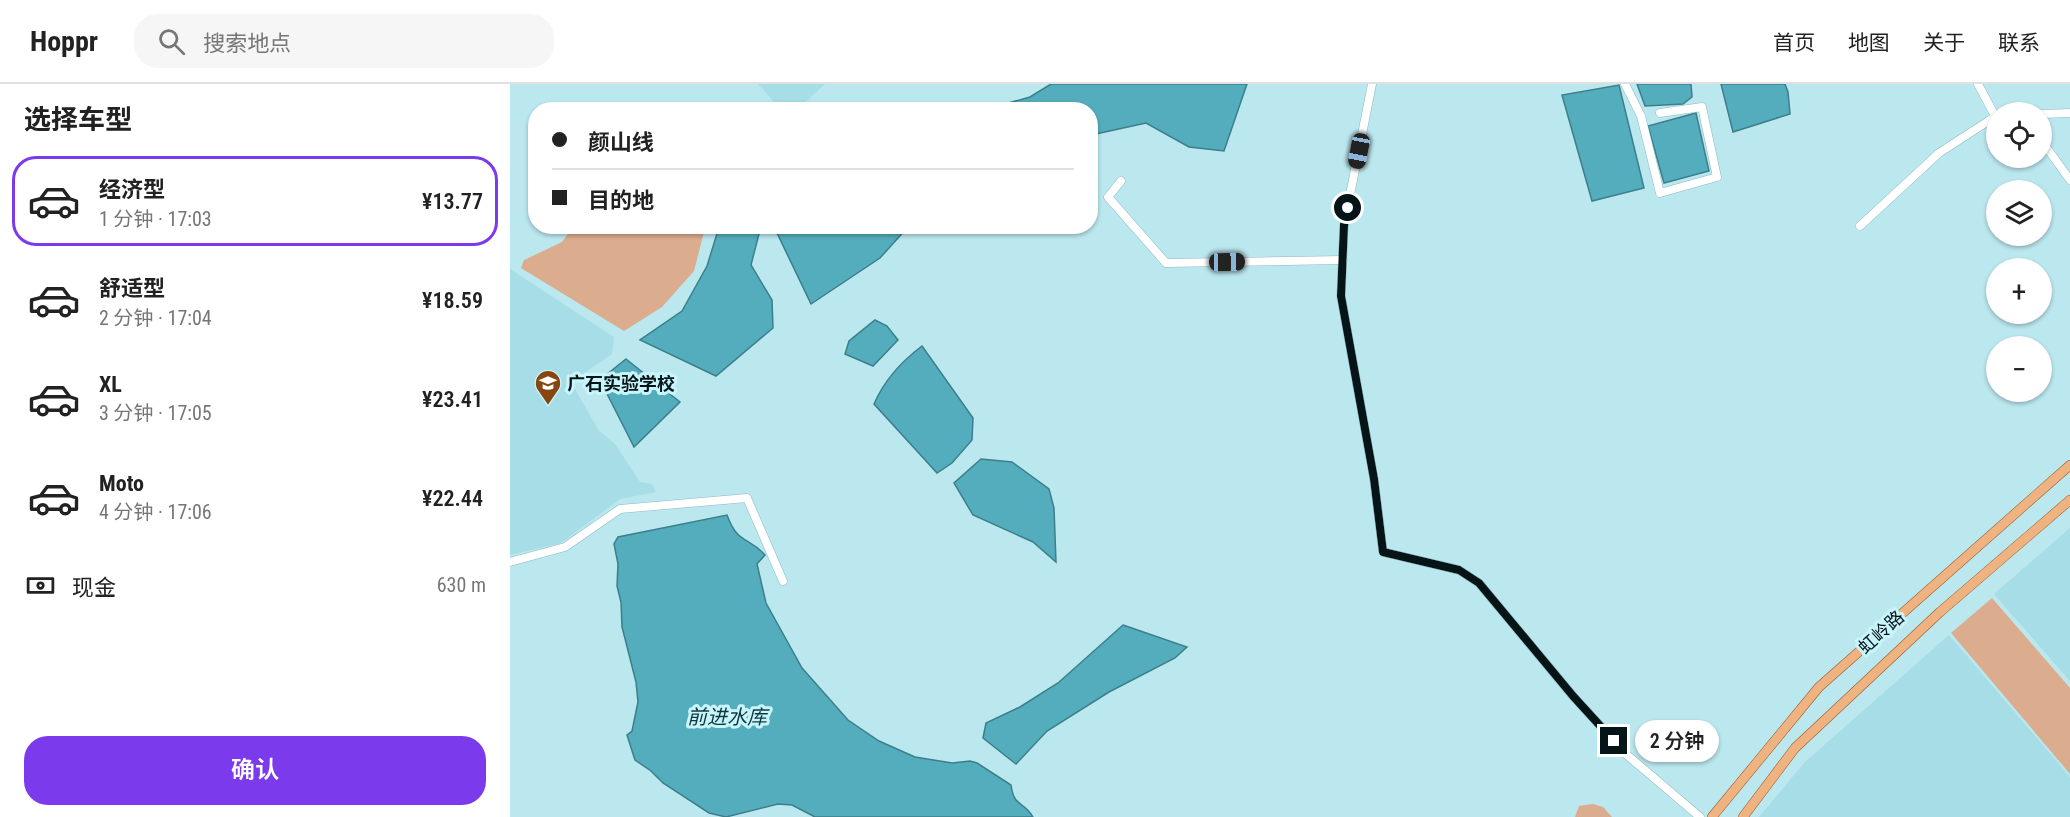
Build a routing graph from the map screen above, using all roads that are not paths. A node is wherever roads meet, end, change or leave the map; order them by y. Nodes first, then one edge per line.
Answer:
1 (1372, 84) edge
2 (1625, 84) edge
3 (1978, 84) edge
4 (1988, 102) edge
5 (1660, 113) dead end
6 (2052, 114) edge
7 (2070, 114) edge
8 (1986, 122) edge
9 (2052, 155) edge
10 (2070, 180) edge
11 (1121, 181) dead end
12 (1860, 226) dead end
13 (1343, 260) junction
14 (2070, 465) edge
15 (2070, 500) edge
16 (510, 562) edge
17 (783, 581) dead end
18 (1700, 817) edge
19 (1712, 817) edge
20 (1743, 817) edge

1 - 13 street
2 - 5 street
3 - 4 street
6 - 7 street
8 - 12 street
9 - 10 street
11 - 13 street
13 - 18 street
14 - 19 main road, 虹岭路
15 - 20 main road, 虹岭路
16 - 17 street

